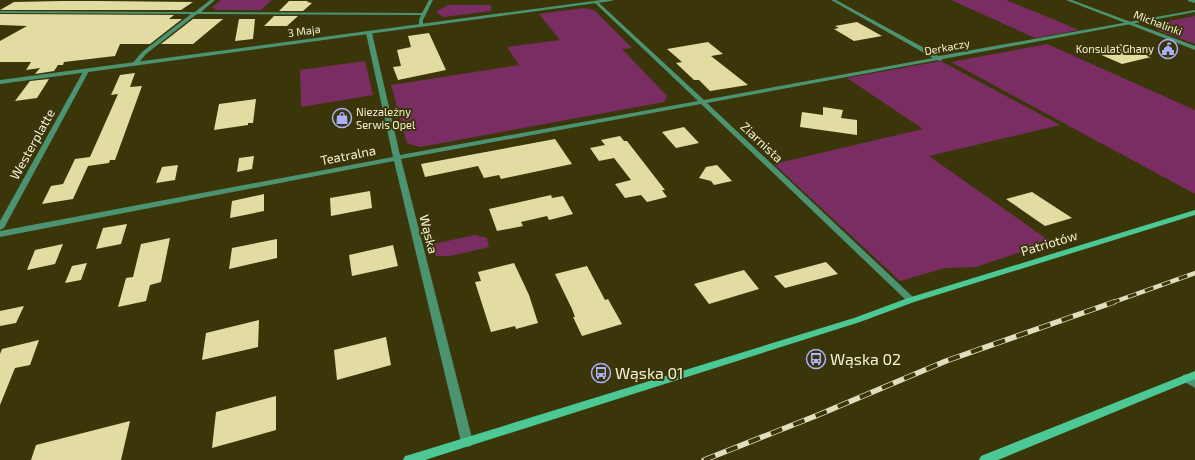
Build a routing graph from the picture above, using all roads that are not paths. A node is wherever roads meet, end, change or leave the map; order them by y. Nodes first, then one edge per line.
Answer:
1 (213, 0) edge
2 (431, 0) edge
3 (611, 0) edge
4 (833, 0) edge
5 (1068, 0) edge
6 (1190, 0) edge
7 (597, 2) junction
8 (1195, 2) edge
9 (1195, 11) edge
10 (0, 12) edge
11 (196, 13) junction
12 (424, 14) junction
13 (1130, 23) junction
14 (421, 26) junction
15 (369, 33) junction
16 (1195, 48) edge
17 (940, 59) junction
18 (135, 64) junction
19 (86, 71) junction
20 (0, 82) edge
21 (702, 103) junction
22 (397, 158) junction
23 (1195, 212) edge
24 (0, 228) edge
25 (0, 234) edge
26 (911, 300) junction
27 (1192, 379) edge
28 (467, 442) junction
29 (409, 460) edge
30 (985, 460) edge

1 - 11 street
2 - 12 street
3 - 7 street, 3 Maja
4 - 17 street
5 - 13 street, Michalinki
6 - 8 street
7 - 14 street, 3 Maja
7 - 21 street, Ziarnista
9 - 13 street, Derkaczy
10 - 11 street
11 - 12 street
11 - 18 street
12 - 14 street
13 - 16 street, Michalinki
13 - 17 street, Derkaczy
14 - 15 street, 3 Maja
15 - 18 street, 3 Maja
15 - 22 street, Wąska
17 - 21 street, Derkaczy
18 - 19 street, 3 Maja
19 - 20 street, 3 Maja
19 - 24 street, Westerplatte
21 - 22 street, Teatralna
21 - 26 street, Ziarnista
22 - 25 street, Teatralna
22 - 28 street, Wąska
23 - 26 main road, Patriotów
26 - 28 main road, Patriotów
27 - 30 main road
28 - 29 main road, Patriotów

